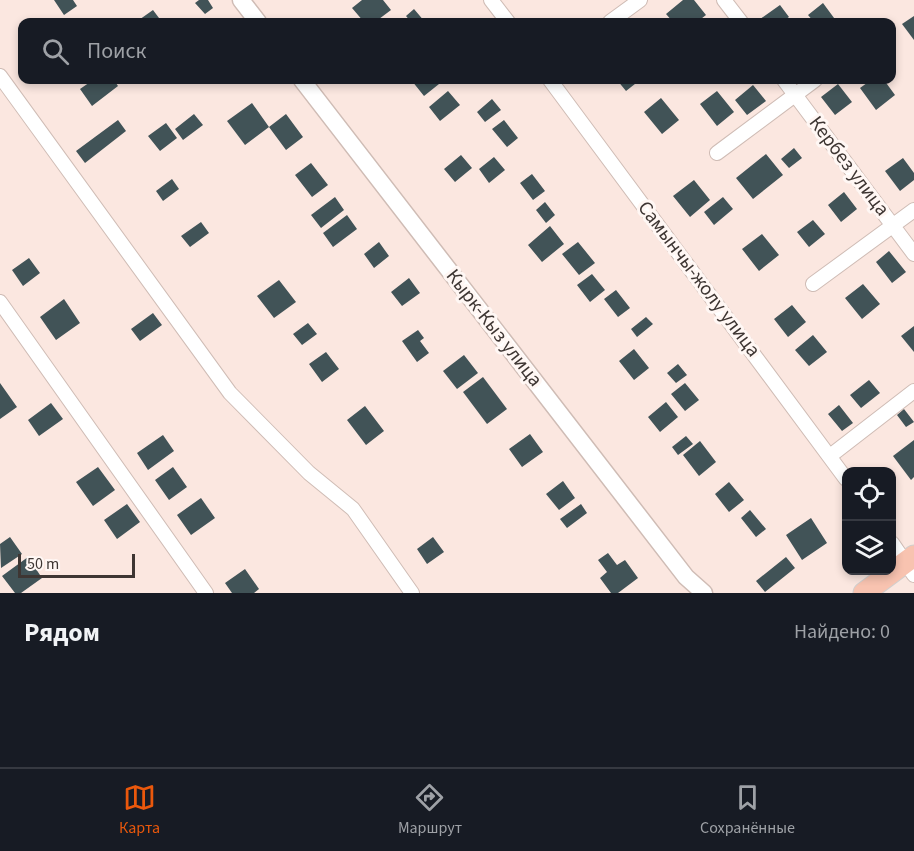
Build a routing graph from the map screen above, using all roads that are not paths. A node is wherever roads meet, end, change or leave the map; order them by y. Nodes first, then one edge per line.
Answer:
1 (241, 0) edge
2 (491, 0) edge
3 (640, 0) edge
4 (724, 0) edge
5 (255, 18) edge
6 (505, 18) edge
7 (615, 18) edge
8 (738, 18) edge
9 (0, 76) edge
10 (305, 84) edge
11 (553, 84) edge
12 (787, 84) edge
13 (809, 84) edge
14 (795, 94) junction
15 (717, 153) dead end
16 (914, 210) edge
17 (894, 225) junction
18 (914, 254) edge
19 (813, 284) dead end
20 (0, 302) edge
21 (914, 391) edge
22 (830, 456) junction
23 (842, 473) edge
24 (896, 548) edge
25 (911, 565) edge
26 (686, 577) junction
27 (206, 593) edge
28 (412, 593) edge
29 (693, 593) edge
30 (704, 593) edge
31 (864, 593) edge

1 - 5 street
2 - 6 street
3 - 7 street
4 - 8 street
9 - 28 street
10 - 26 street, Кырк-Кыз улица
11 - 22 street, Самынчы-жолу улица
12 - 14 street, Кербез улица
13 - 14 street
14 - 15 street
14 - 17 street, Кербез улица
16 - 17 street
17 - 18 street, Кербез улица
17 - 19 street
20 - 27 street
21 - 22 street
22 - 23 street, Самынчы-жолу улица
24 - 25 street
25 - 31 main road
26 - 29 street, Кырк-Кыз улица
26 - 30 street, Кырк-Кыз улица

